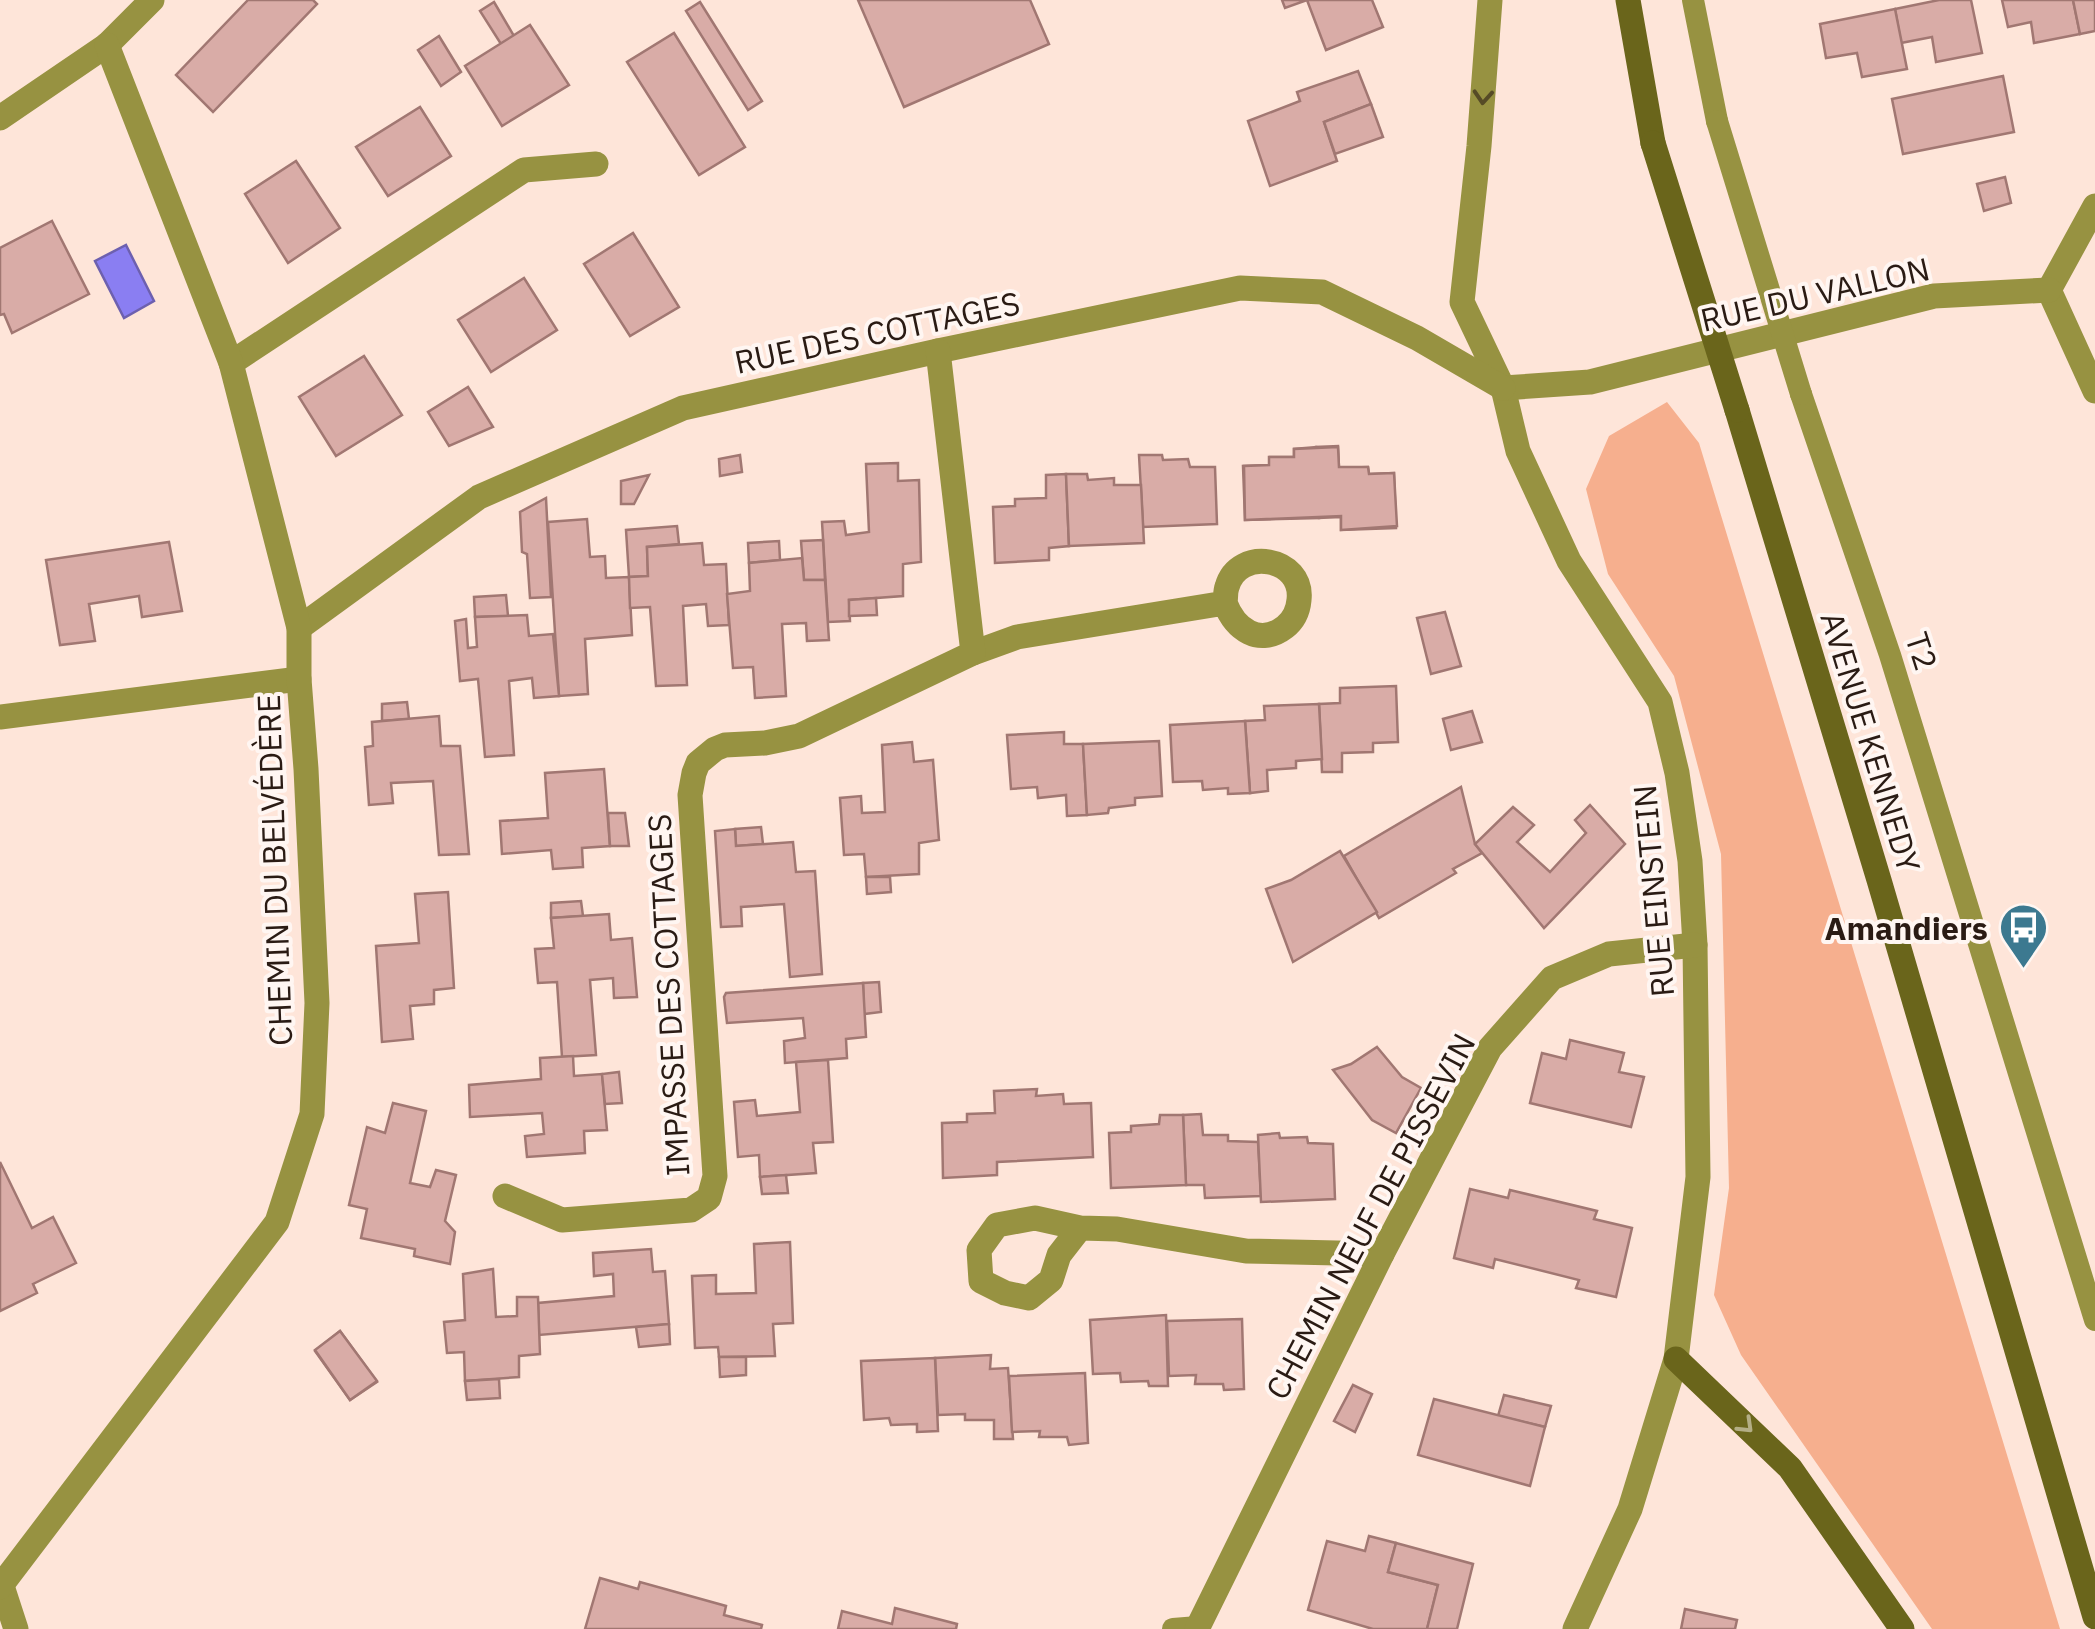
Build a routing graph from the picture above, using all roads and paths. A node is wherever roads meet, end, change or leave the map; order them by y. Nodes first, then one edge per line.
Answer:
1 (152, 0) edge
2 (1490, 0) edge
3 (1628, 0) edge
4 (1693, 0) edge
5 (107, 45) junction
6 (0, 118) edge
7 (596, 164) dead end
8 (2095, 206) edge
9 (2049, 290) junction
10 (938, 350) junction
11 (231, 363) junction
12 (1503, 388) junction
13 (2095, 391) edge
14 (1226, 603) dead end
15 (298, 628) junction
16 (973, 654) junction
17 (299, 679) junction
18 (0, 717) edge
19 (1694, 946) junction
20 (505, 1196) dead end
21 (1080, 1228) dead end
22 (1382, 1254) junction
23 (2095, 1320) edge
24 (1676, 1358) junction
25 (1, 1586) edge
26 (2095, 1617) edge
27 (1190, 1628) edge
28 (16, 1629) edge
29 (1576, 1629) edge
30 (1902, 1629) edge

1 - 5 street
2 -> 12 street, RUE EINSTEIN
3 - 26 main road, AVENUE KENNEDY, bridge
4 - 23 lane, T2, bridge
5 - 6 street
5 - 11 street, CHEMIN DU BELVÉDÈRE
7 - 11 street
8 - 9 street
9 - 12 street, RUE DU VALLON
9 - 13 street
10 - 12 street, RUE DES COTTAGES
10 - 15 street, RUE DES COTTAGES
10 - 16 street
11 - 15 street, CHEMIN DU BELVÉDÈRE
12 - 19 street, RUE EINSTEIN
14 - 16 street
15 - 17 street, CHEMIN DU BELVÉDÈRE
16 - 20 street, IMPASSE DES COTTAGES
17 - 18 street
17 - 25 street, CHEMIN DU BELVÉDÈRE
19 - 22 street, CHEMIN NEUF DE PISSEVIN
19 - 24 street, RUE EINSTEIN
21 - 22 street
22 - 27 street, CHEMIN NEUF DE PISSEVIN
24 - 29 street, RUE EINSTEIN
24 -> 30 main road
25 - 28 street, CHEMIN DU BELVÉDÈRE

